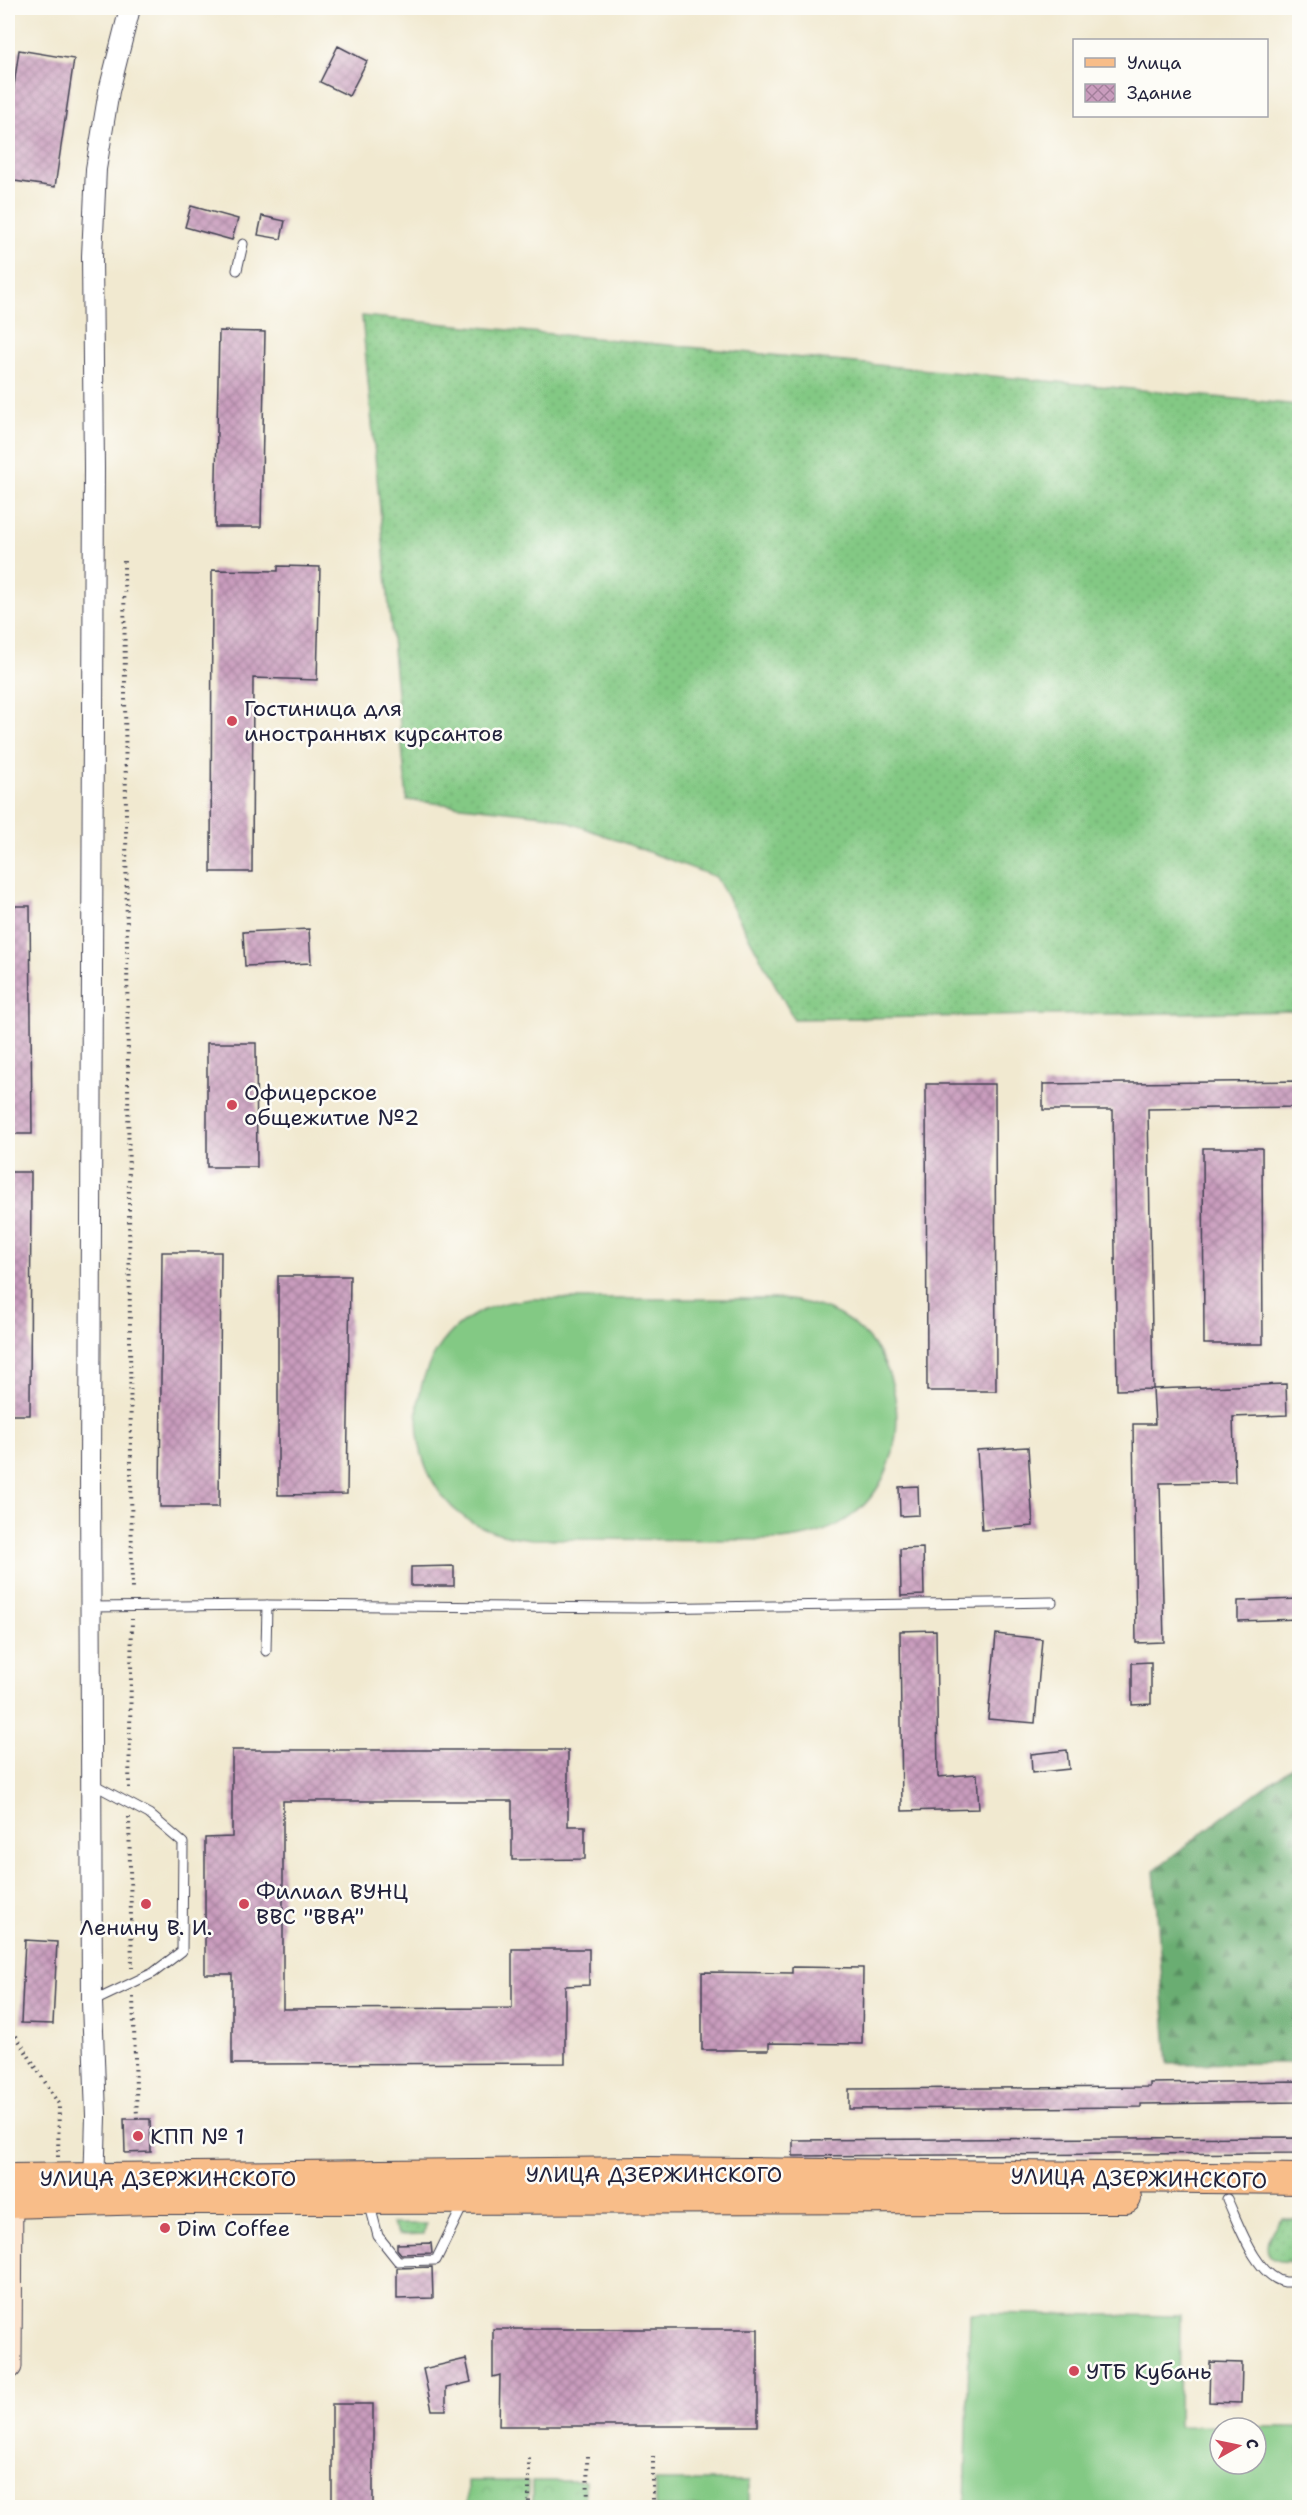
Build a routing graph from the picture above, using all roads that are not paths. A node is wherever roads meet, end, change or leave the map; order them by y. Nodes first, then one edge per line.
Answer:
1 (130, 8) edge
2 (243, 244) dead end
3 (237, 270) dead end
4 (1052, 1602) dead end
5 (267, 1605) junction
6 (92, 1607) junction
7 (266, 1651) dead end
8 (91, 1783) junction
9 (92, 2002) junction
10 (1299, 2180) edge
11 (646, 2186) junction
12 (94, 2190) junction
13 (8, 2191) edge
14 (1299, 2198) edge
15 (1227, 2199) junction
16 (369, 2200) junction
17 (466, 2200) junction
18 (1299, 2282) edge
19 (8, 2366) edge

1 - 6 street
2 - 3 lane
4 - 5 lane
5 - 6 lane
5 - 7 lane
6 - 8 street
8 - 9 street
8 - 9 lane
9 - 12 street
10 - 11 main road, УЛИЦА ДЗЕРЖИНСКОГО
11 - 12 main road, УЛИЦА ДЗЕРЖИНСКОГО
11 - 15 main road, УЛИЦА ДЗЕРЖИНСКОГО
11 - 17 main road, УЛИЦА ДЗЕРЖИНСКОГО
12 - 13 main road, УЛИЦА ДЗЕРЖИНСКОГО
12 - 16 main road, УЛИЦА ДЗЕРЖИНСКОГО
13 - 19 street
14 - 15 main road, УЛИЦА ДЗЕРЖИНСКОГО
15 - 18 lane
16 - 17 main road, УЛИЦА ДЗЕРЖИНСКОГО
16 - 17 lane

